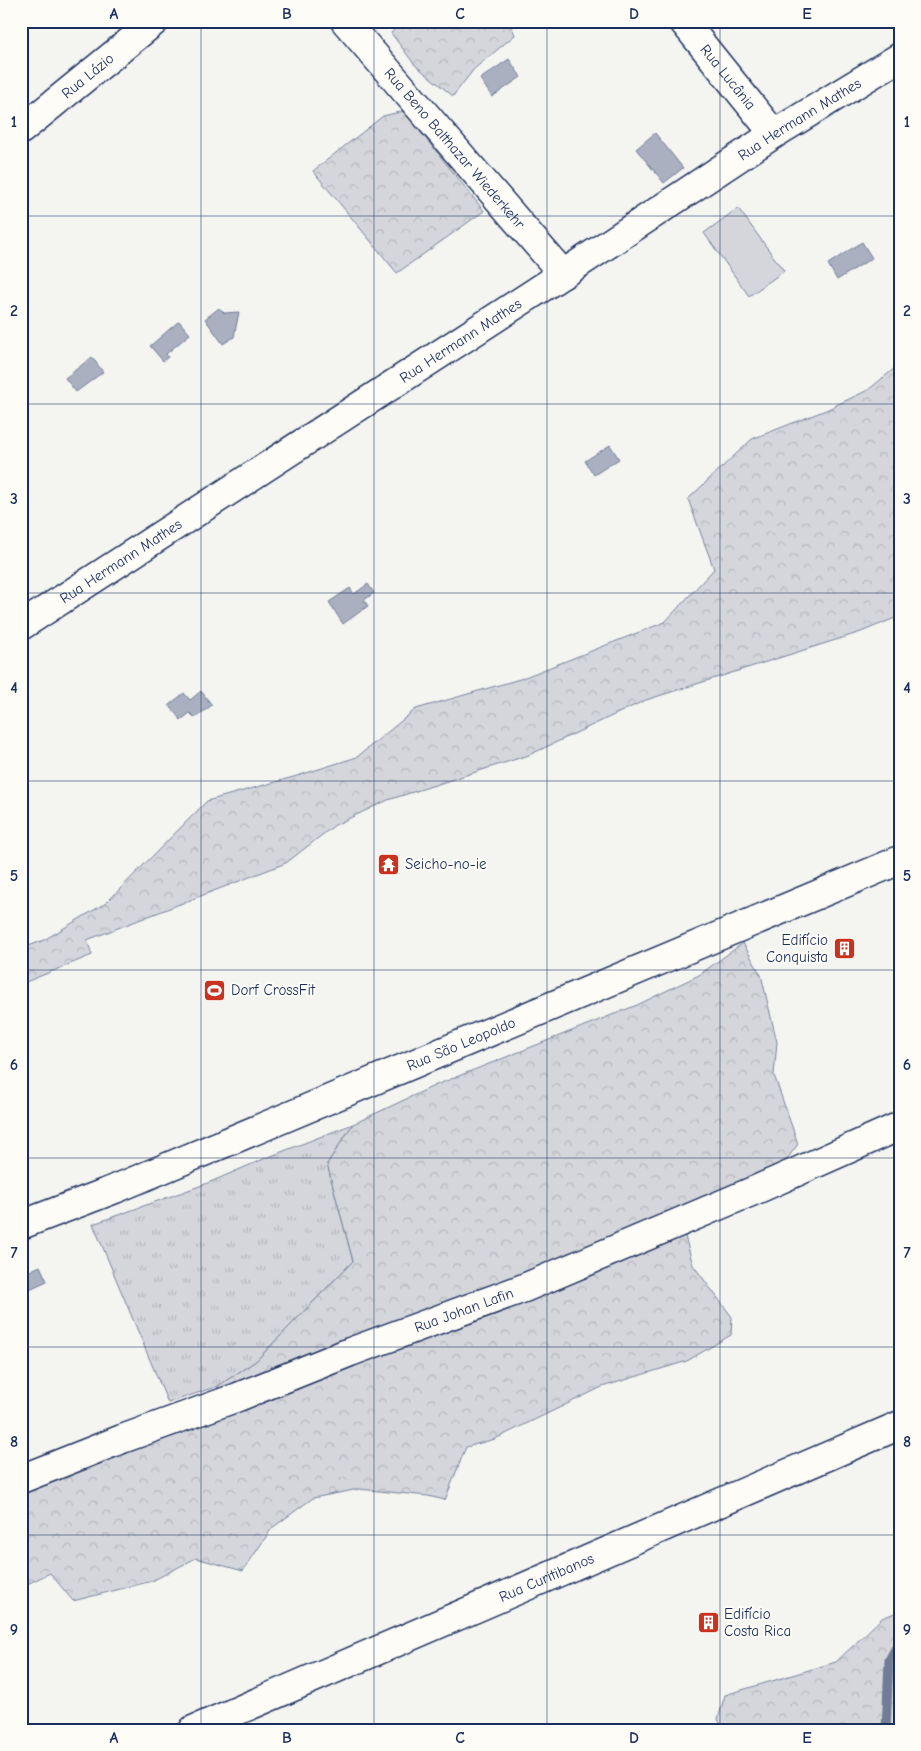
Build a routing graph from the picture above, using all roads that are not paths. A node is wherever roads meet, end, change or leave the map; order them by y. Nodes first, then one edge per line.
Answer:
1 (155, 21) edge
2 (345, 21) edge
3 (682, 21) edge
4 (900, 57) edge
5 (21, 130) edge
6 (774, 134) junction
7 (564, 274) junction
8 (21, 626) edge
9 (900, 860) edge
10 (900, 1126) edge
11 (21, 1225) edge
12 (900, 1425) edge
13 (21, 1479) edge
14 (193, 1730) edge

1 - 5 street, Rua Lázio
2 - 7 street, Rua Beno Balthazar Wiederkehr
3 - 6 street, Rua Lucânia
4 - 6 street, Rua Hermann Mathes
6 - 7 street, Rua Hermann Mathes
7 - 8 street, Rua Hermann Mathes
9 - 11 street, Rua São Leopoldo
10 - 13 street, Rua Johan Lafin
12 - 14 street, Rua Curitibanos

